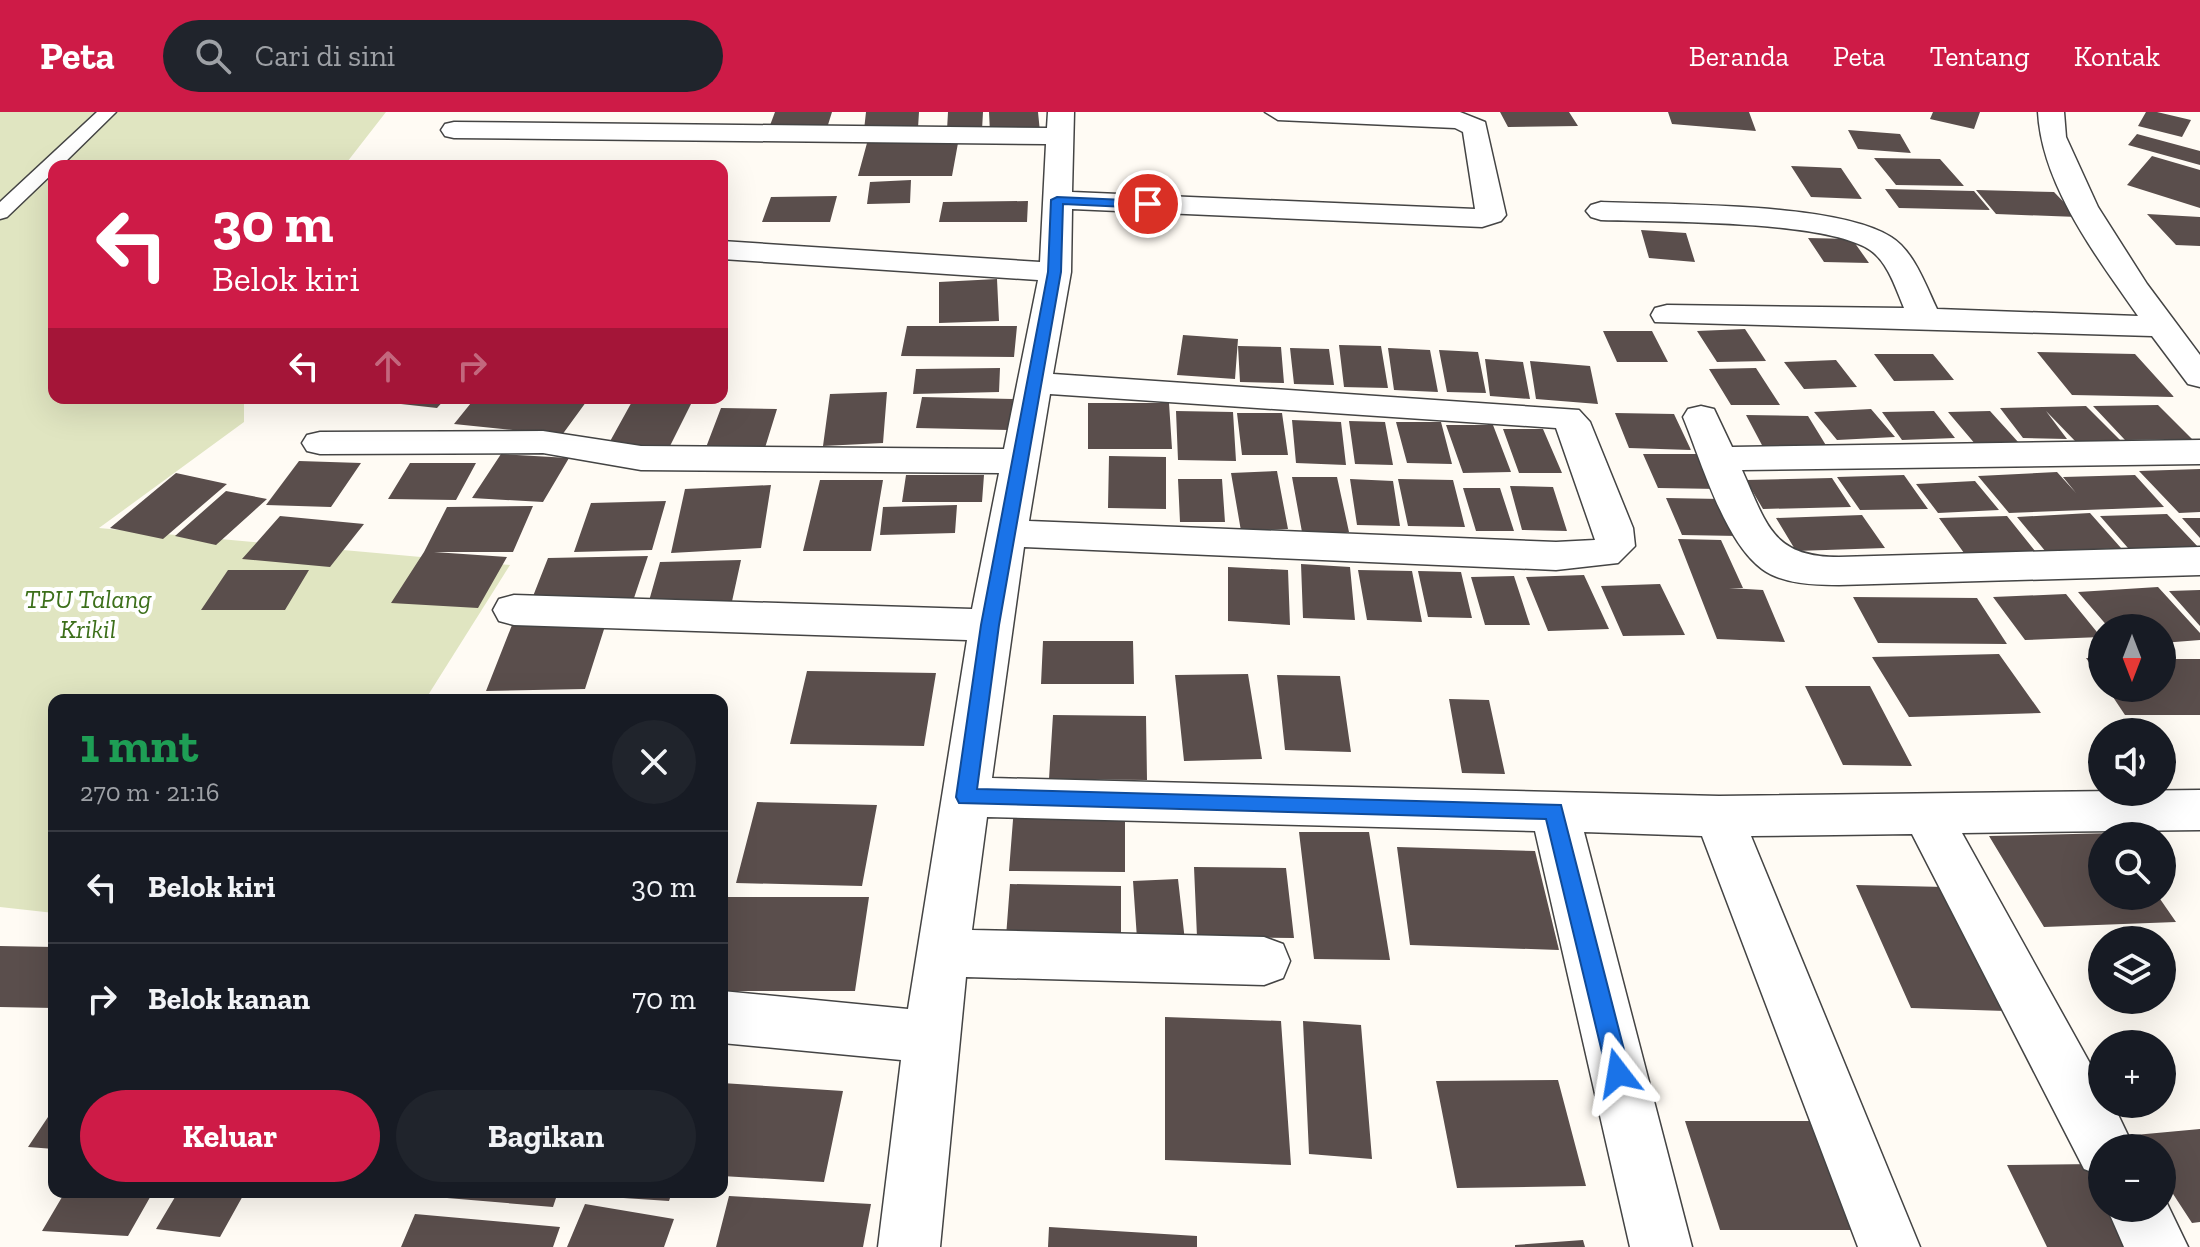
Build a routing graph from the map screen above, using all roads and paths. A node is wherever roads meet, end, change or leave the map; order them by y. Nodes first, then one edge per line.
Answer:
1 (107, 112) edge
2 (1278, 112) edge
3 (2051, 112) edge
4 (849, 123) edge
5 (1060, 124) edge
6 (454, 130) dead end
7 (56, 160) edge
8 (48, 168) edge
9 (1057, 200) junction
10 (1601, 211) dead end
11 (0, 213) edge
12 (728, 250) edge
13 (1055, 272) junction
14 (1667, 315) dead end
15 (1925, 318) junction
16 (2164, 327) junction
17 (2199, 374) edge
18 (1035, 383) junction
19 (1701, 417) dead end
20 (320, 443) dead end
21 (2200, 452) edge
22 (1720, 459) junction
23 (1021, 461) junction
24 (1008, 533) junction
25 (2200, 561) edge
26 (514, 610) dead end
27 (990, 625) junction
28 (966, 797) junction
29 (2200, 810) edge
30 (1554, 811) junction
31 (1926, 813) junction
32 (1719, 816) junction
33 (943, 953) junction
34 (1264, 961) dead end
35 (728, 1018) edge
36 (931, 1037) junction
37 (2098, 1134) edge
38 (2144, 1222) edge
39 (909, 1247) edge
40 (1661, 1247) edge
41 (1889, 1247) edge
42 (2157, 1247) edge

1 - 7 lane
2 - 9 street
3 - 16 street
4 - 5 street
4 - 6 street
5 - 9 street
8 - 11 lane
9 - 13 street
10 - 15 street
12 - 13 street
13 - 18 street
14 - 15 street
15 - 16 street
16 - 17 street
18 - 23 street
18 - 24 street
19 - 22 street
20 - 23 street
21 - 22 street
22 - 25 street
23 - 24 street
24 - 27 street
26 - 27 street
27 - 28 street
28 - 30 street
28 - 33 street
29 - 31 street
30 - 32 street
30 - 40 street
31 - 32 street
31 - 37 street
32 - 41 street
33 - 34 street
33 - 36 street
35 - 36 street
36 - 39 street
38 - 42 street

